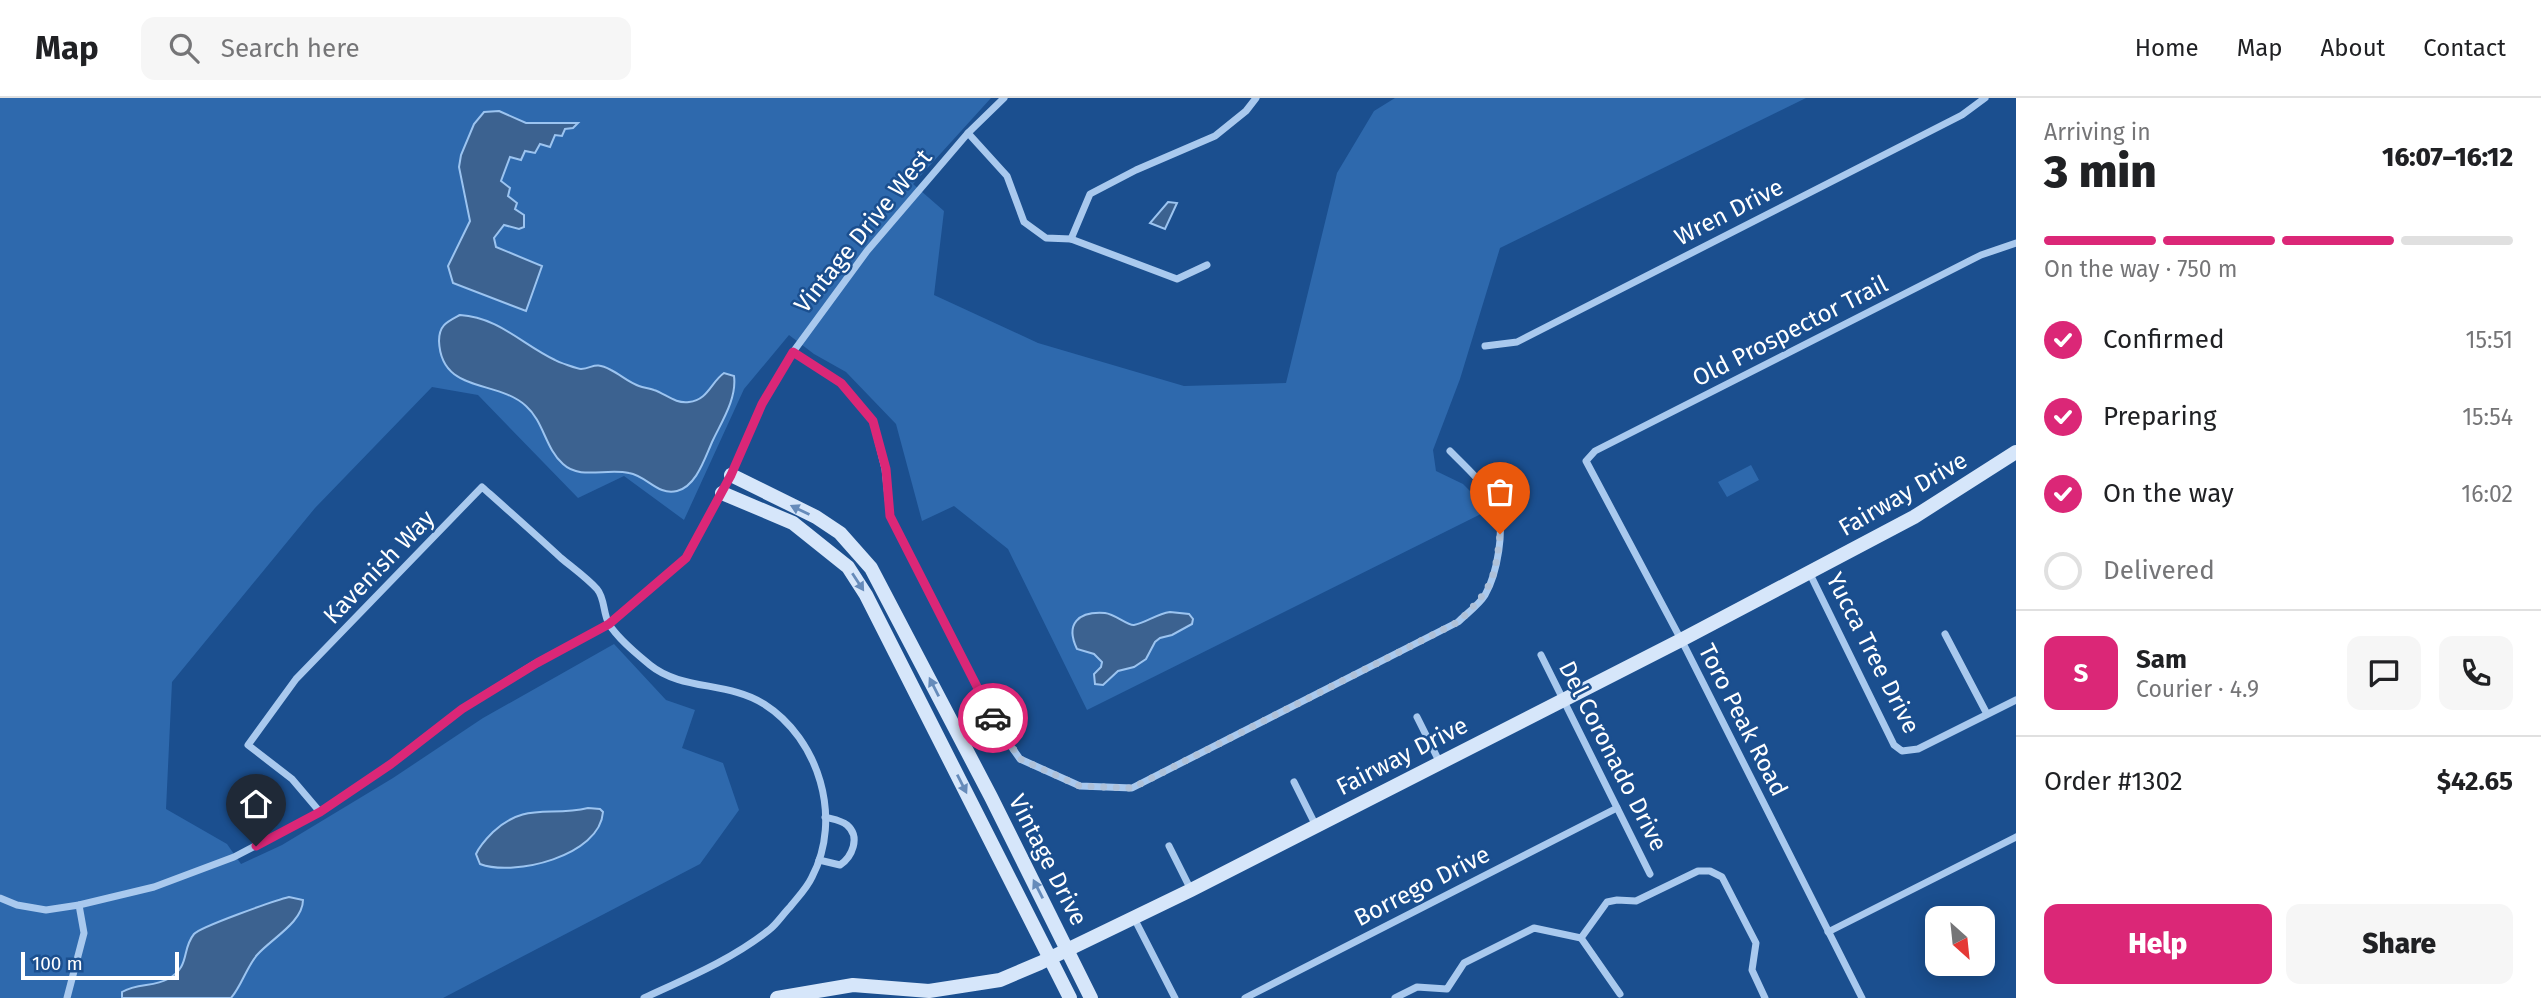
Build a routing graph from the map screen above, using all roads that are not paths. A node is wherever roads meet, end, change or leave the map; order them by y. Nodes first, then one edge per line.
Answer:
1 (1004, 98) edge
2 (1256, 98) edge
3 (1985, 98) edge
4 (968, 133) junction
5 (1071, 239) junction
6 (2016, 243) edge
7 (1207, 265) dead end
8 (1485, 346) dead end
9 (793, 352) junction
10 (1450, 451) dead end
11 (2016, 452) edge
12 (1586, 461) joint
13 (731, 475) junction
14 (722, 493) junction
15 (1809, 572) junction
16 (609, 624) junction
17 (1945, 634) dead end
18 (1681, 640) junction
19 (1541, 656) dead end
20 (2016, 700) edge
21 (1564, 701) junction
22 (1987, 714) junction
23 (1417, 717) dead end
24 (1440, 763) junction
25 (1294, 782) dead end
26 (1617, 808) junction
27 (320, 812) junction
28 (825, 817) junction
29 (1316, 825) junction
30 (2016, 836) edge
31 (1169, 846) dead end
32 (819, 860) junction
33 (1650, 874) dead end
34 (1191, 890) junction
35 (0, 898) edge
36 (79, 905) junction
37 (1134, 918) junction
38 (1828, 932) junction
39 (1581, 938) junction
40 (1068, 951) junction
41 (1050, 958) junction
42 (1620, 994) dead end
43 (67, 998) edge
44 (644, 998) edge
45 (776, 998) edge
46 (1070, 998) edge
47 (1091, 998) edge
48 (1175, 998) edge
49 (1245, 998) edge
50 (1395, 998) edge
51 (1765, 998) edge
52 (1862, 998) edge

1 - 4 street, Vintage Drive West
2 - 5 street
3 - 8 street, Wren Drive
4 - 5 street
4 - 9 street, Vintage Drive West
5 - 7 street
6 - 12 street, Old Prospector Trail
9 - 10 street
9 - 13 street, Vintage Drive West
11 - 15 street, Fairway Drive
12 - 18 street, Toro Peak Road
13 - 14 street, Vintage Drive West
40 -> 13 street, Vintage Drive
14 - 16 street, Vintage Drive West
14 -> 41 street, Vintage Drive
15 - 18 street, Fairway Drive
15 - 22 street, Yucca Tree Drive
16 - 27 street, Vintage Drive West
16 - 27 street, Kavenish Way
16 - 28 street
17 - 22 street
18 - 21 street, Fairway Drive
18 - 38 street, Toro Peak Road
19 - 21 street, Del Coronado Drive
20 - 22 street, Yucca Tree Drive
21 - 24 street, Fairway Drive
21 - 26 street, Del Coronado Drive
23 - 24 street
24 - 29 street, Fairway Drive
25 - 29 street
26 - 33 street, Del Coronado Drive
26 - 49 street, Borrego Drive
27 - 36 street, Vintage Drive West
28 - 32 street
28 - 32 street
29 - 34 street, Fairway Drive
30 - 38 street
31 - 34 street
32 - 44 street
34 - 37 street, Fairway Drive
35 - 36 street, Vintage Drive West
36 - 43 street
37 - 40 street, Fairway Drive
37 - 48 street
38 - 52 street, Toro Peak Road
39 - 42 street
39 - 50 street
39 - 51 street
40 - 41 street, Fairway Drive
40 - 47 street, Vintage Drive
41 - 45 street, Fairway Drive
41 - 46 street, Vintage Drive

